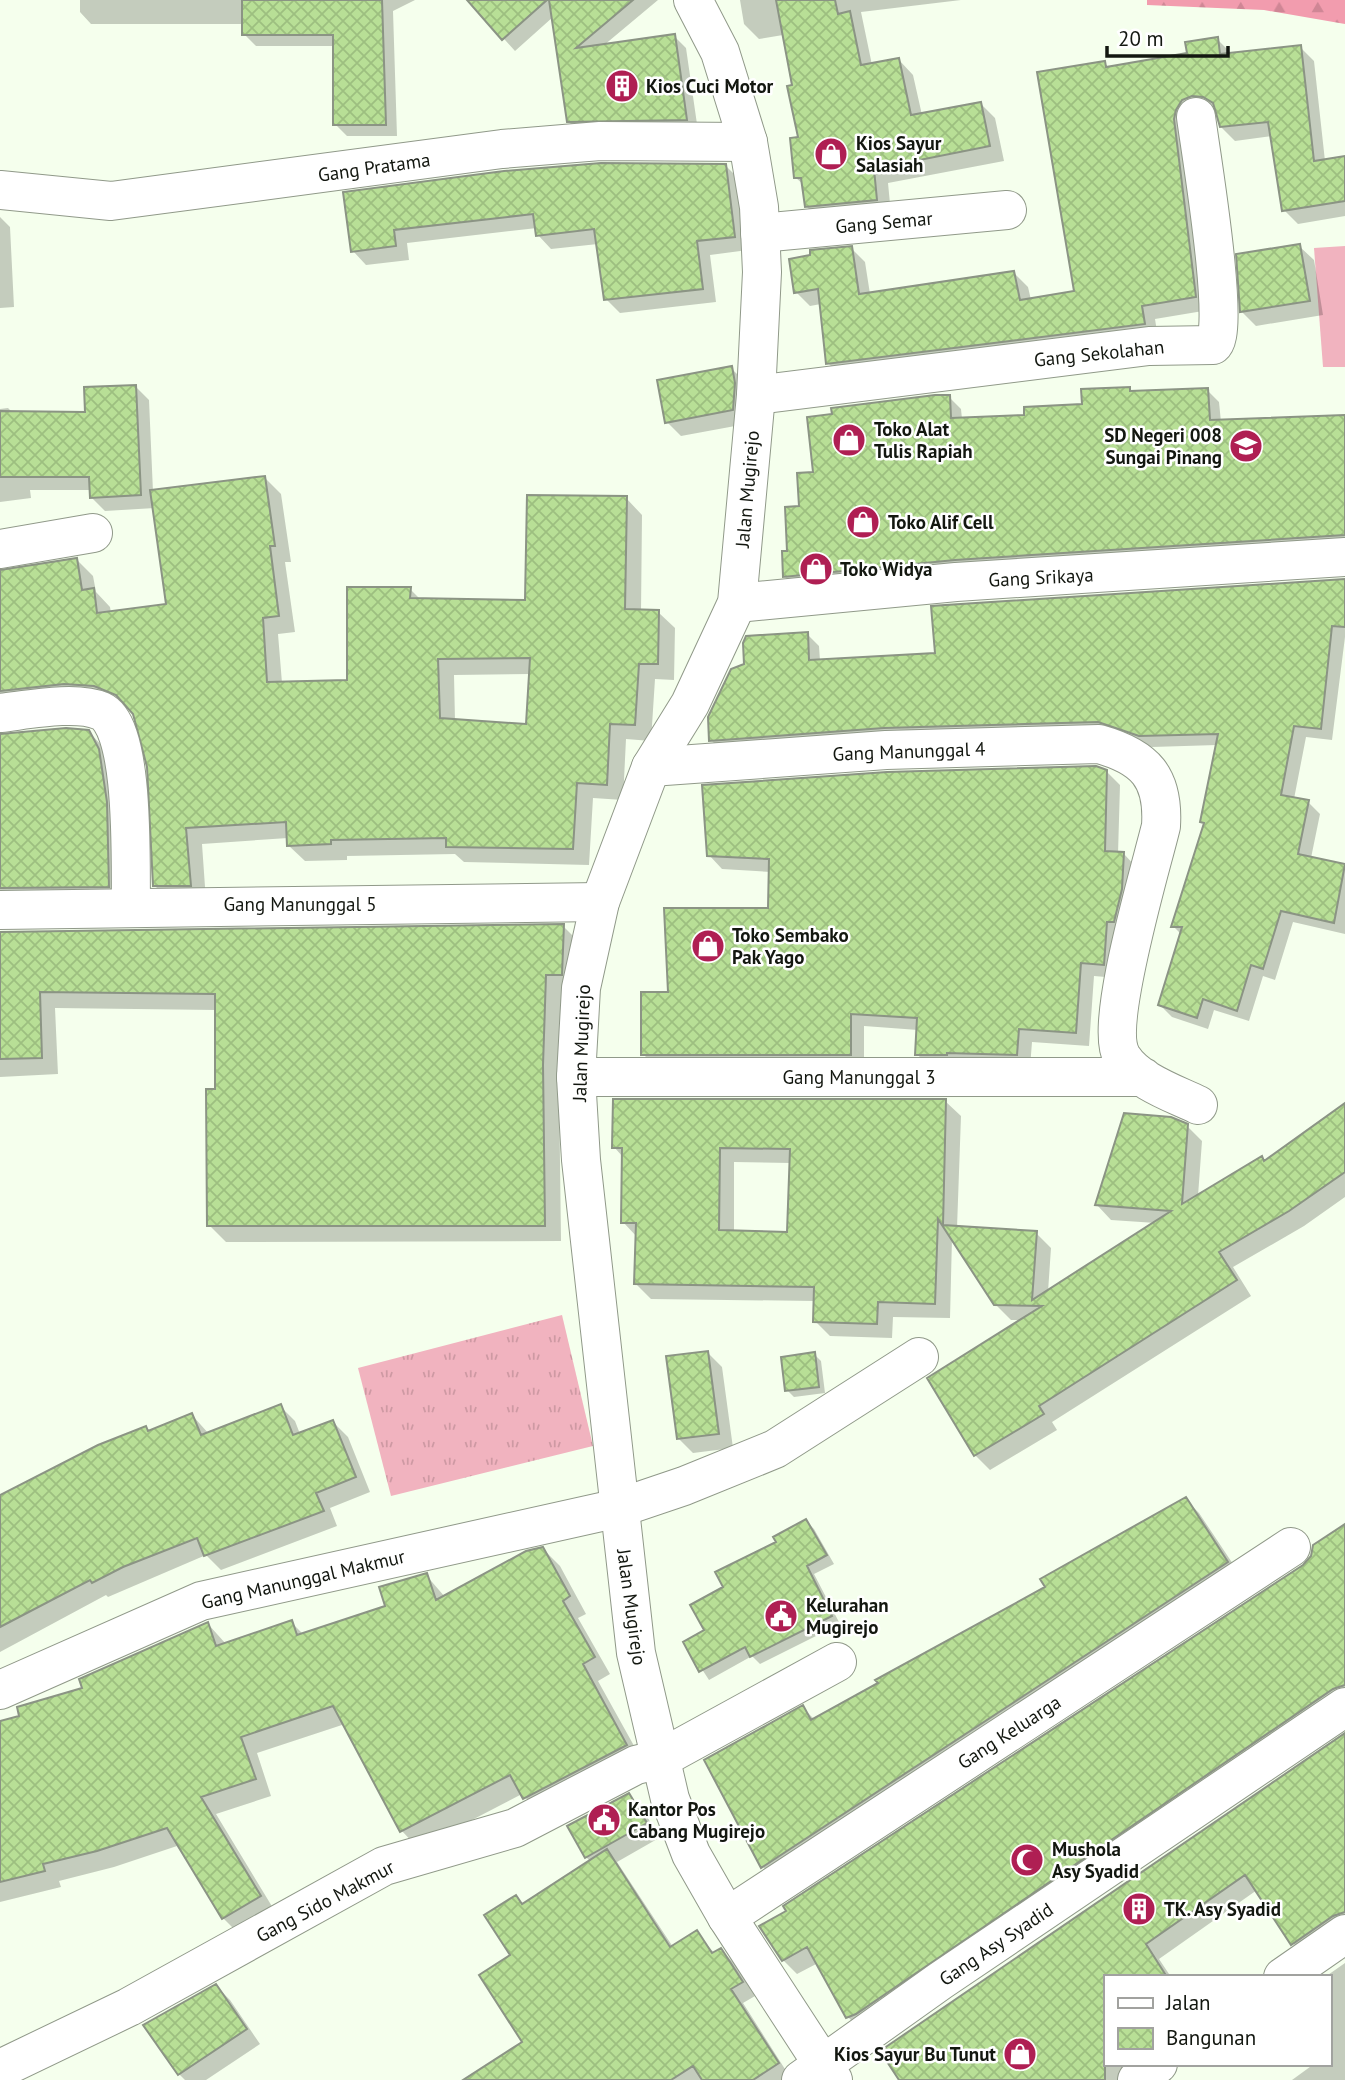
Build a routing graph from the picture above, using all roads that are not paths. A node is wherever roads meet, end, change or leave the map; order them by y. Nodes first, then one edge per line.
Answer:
1 (694, 0) edge
2 (1196, 117) dead end
3 (748, 142) junction
4 (0, 190) edge
5 (1007, 210) dead end
6 (760, 233) junction
7 (756, 395) junction
8 (93, 534) dead end
9 (0, 549) edge
10 (1345, 557) edge
11 (737, 603) junction
12 (0, 713) edge
13 (651, 766) junction
14 (1155, 779) joint
15 (600, 902) junction
16 (131, 906) junction
17 (0, 910) edge
18 (576, 1077) junction
19 (1143, 1077) junction
20 (1198, 1105) dead end
21 (919, 1357) dead end
22 (619, 1508) junction
23 (1291, 1547) dead end
24 (837, 1661) dead end
25 (0, 1690) edge
26 (1345, 1707) edge
27 (660, 1759) junction
28 (727, 1917) junction
29 (1345, 1934) edge
30 (1286, 1975) edge
31 (1155, 2066) edge
32 (0, 2069) edge
33 (819, 2075) edge
34 (1137, 2080) edge

1 - 3 street, Jalan Mugirejo
2 - 7 street, Gang Sekolahan
3 - 4 street, Gang Pratama
3 - 6 street, Jalan Mugirejo
5 - 6 street, Gang Semar
6 - 7 street, Jalan Mugirejo
7 - 11 street, Jalan Mugirejo
8 - 9 street
10 - 11 street, Gang Srikaya
11 - 13 street, Jalan Mugirejo
12 - 16 street
13 - 14 street, Gang Manunggal 4
13 - 15 street, Jalan Mugirejo
14 - 19 street, Gang Manunggal 3
15 - 16 street, Gang Manunggal 5
15 - 18 street, Jalan Mugirejo
16 - 17 street, Gang Manunggal 5
18 - 19 street, Gang Manunggal 3
18 - 22 street, Jalan Mugirejo
19 - 20 street, Gang Manunggal 3
21 - 22 street, Gang Manunggal Makmur
22 - 25 street, Gang Manunggal Makmur
22 - 27 street, Jalan Mugirejo
23 - 28 street, Gang Keluarga
24 - 27 street, Gang Sido Makmur
26 - 33 street, Gang Asy Syadid
27 - 28 street, Jalan Mugirejo
27 - 32 street, Gang Sido Makmur
28 - 33 street, Jalan Mugirejo
29 - 30 street
31 - 34 street

